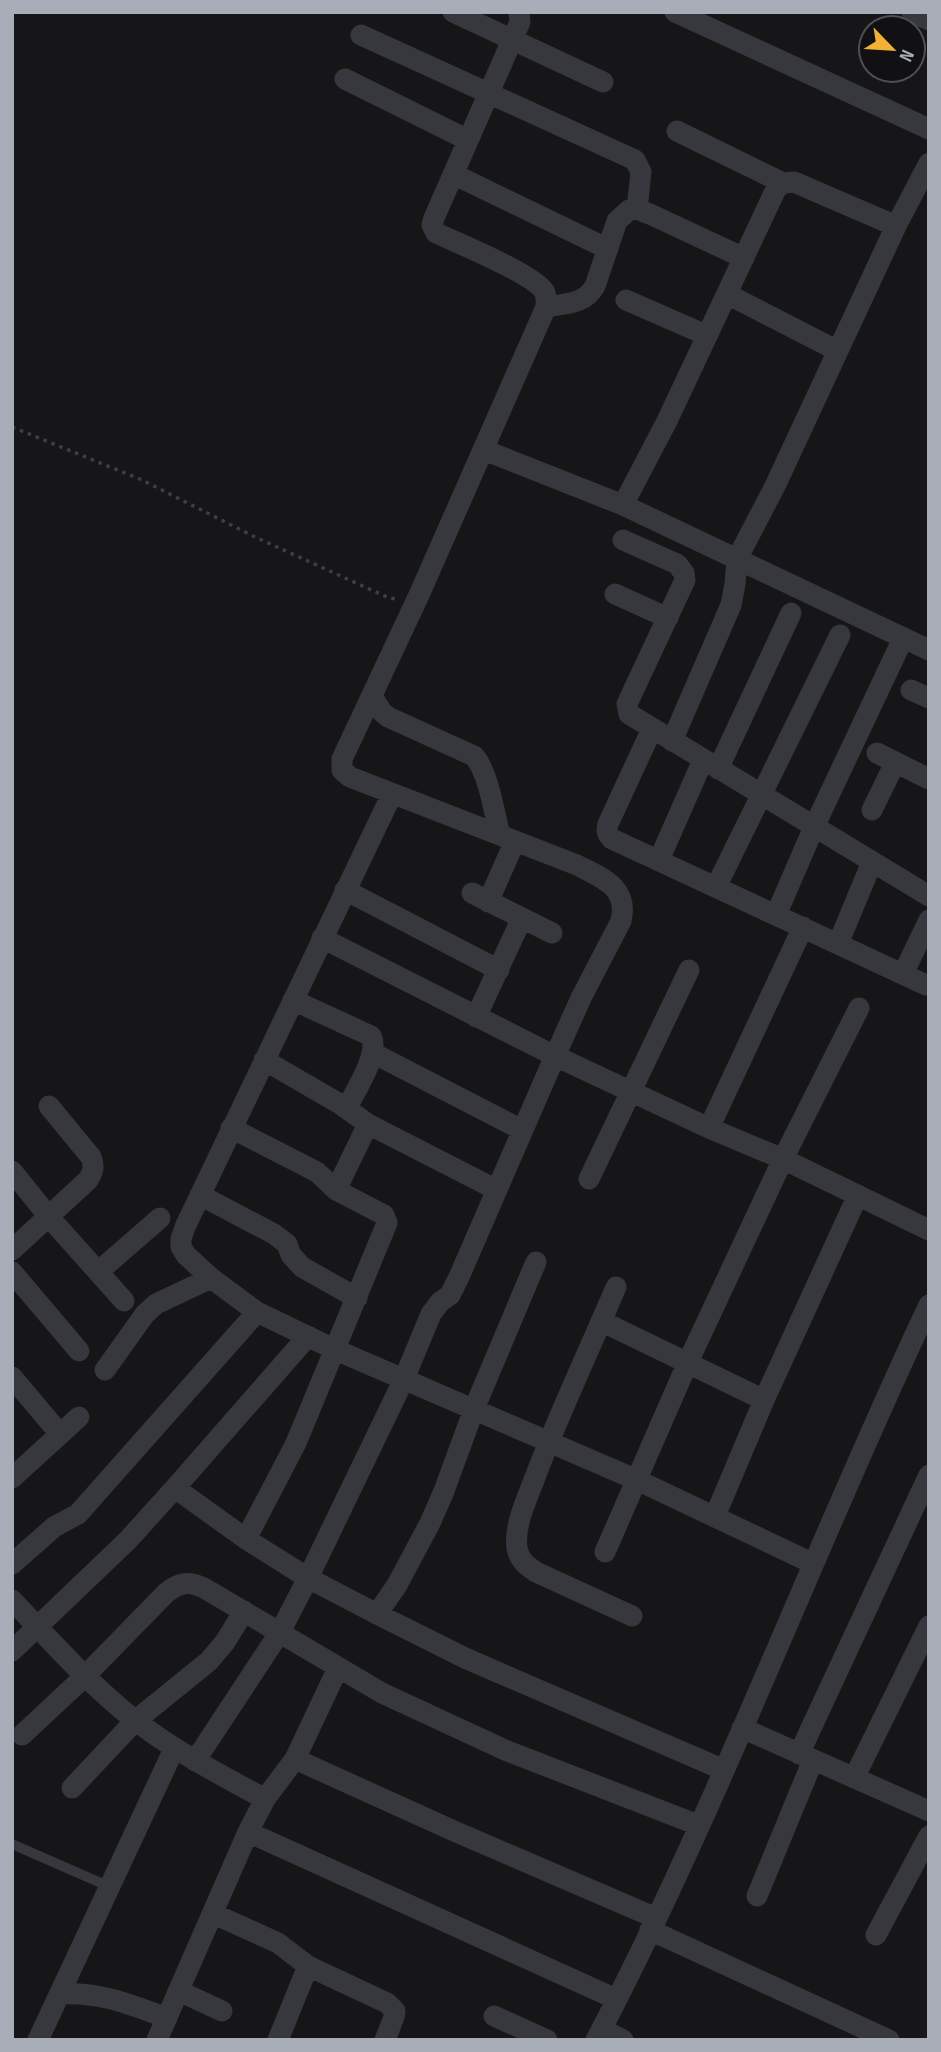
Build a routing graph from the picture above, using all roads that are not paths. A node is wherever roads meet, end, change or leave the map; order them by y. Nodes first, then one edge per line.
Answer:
1 (453, 12) edge
2 (519, 12) edge
3 (675, 12) edge
4 (912, 12) edge
5 (929, 20) edge
6 (361, 36) dead end
7 (512, 40) junction
8 (345, 79) dead end
9 (603, 82) dead end
10 (488, 94) junction
11 (929, 130) edge
12 (677, 131) dead end
13 (468, 139) junction
14 (929, 163) edge
15 (453, 174) junction
16 (783, 183) junction
17 (637, 209) junction
18 (896, 226) junction
19 (608, 249) junction
20 (744, 258) junction
21 (727, 294) junction
22 (626, 300) dead end
23 (546, 307) junction
24 (706, 335) junction
25 (838, 351) junction
26 (484, 450) junction
27 (623, 505) junction
28 (623, 540) dead end
29 (737, 559) junction
30 (615, 594) dead end
31 (791, 613) dead end
32 (668, 618) junction
33 (840, 635) dead end
34 (898, 647) dead end
35 (929, 650) edge
36 (372, 696) junction
37 (652, 729) junction
38 (672, 741) junction
39 (710, 764) junction
40 (929, 779) edge
41 (392, 794) junction
42 (761, 794) junction
43 (872, 810) dead end
44 (814, 827) junction
45 (507, 838) junction
46 (659, 860) junction
47 (873, 862) junction
48 (716, 887) junction
49 (345, 890) junction
50 (929, 896) edge
51 (776, 915) junction
52 (523, 918) junction
53 (929, 920) edge
54 (803, 928) junction
55 (552, 933) dead end
56 (322, 938) junction
57 (838, 944) junction
58 (499, 970) junction
59 (689, 970) dead end
60 (903, 974) junction
61 (926, 985) dead end
62 (293, 1000) junction
63 (859, 1008) dead end
64 (476, 1017) junction
65 (373, 1053) junction
66 (555, 1056) junction
67 (264, 1060) junction
68 (632, 1092) junction
69 (49, 1106) dead end
70 (347, 1108) junction
71 (368, 1125) junction
72 (232, 1128) junction
73 (709, 1128) junction
74 (523, 1130) junction
75 (783, 1159) junction
76 (12, 1171) edge
77 (589, 1179) dead end
78 (336, 1190) junction
79 (497, 1190) junction
80 (200, 1195) junction
81 (858, 1195) junction
82 (49, 1217) junction
83 (160, 1218) dead end
84 (929, 1230) edge
85 (12, 1250) edge
86 (536, 1262) dead end
87 (12, 1272) edge
88 (98, 1272) junction
89 (211, 1278) junction
90 (616, 1287) dead end
91 (357, 1298) junction
92 (124, 1301) dead end
93 (929, 1305) edge
94 (257, 1312) junction
95 (601, 1321) junction
96 (308, 1336) junction
97 (336, 1350) junction
98 (79, 1351) dead end
99 (688, 1362) junction
100 (105, 1370) dead end
101 (12, 1377) edge
102 (404, 1379) junction
103 (764, 1400) junction
104 (474, 1409) junction
105 (79, 1418) dead end
106 (60, 1434) junction
107 (548, 1442) junction
108 (14, 1473) edge
109 (929, 1475) edge
110 (636, 1480) junction
111 (175, 1488) junction
112 (715, 1516) junction
113 (246, 1539) junction
114 (605, 1552) dead end
115 (812, 1563) junction
116 (12, 1564) edge
117 (308, 1578) junction
118 (12, 1600) edge
119 (244, 1611) junction
120 (377, 1614) junction
121 (632, 1616) dead end
122 (929, 1626) edge
123 (38, 1628) junction
124 (280, 1632) junction
125 (12, 1651) edge
126 (338, 1668) junction
127 (84, 1677) junction
128 (135, 1721) junction
129 (743, 1728) junction
130 (22, 1735) dead end
131 (174, 1749) junction
132 (806, 1757) junction
133 (295, 1759) junction
134 (195, 1761) junction
135 (724, 1770) junction
136 (854, 1778) junction
137 (72, 1788) dead end
138 (265, 1799) junction
139 (929, 1811) edge
140 (698, 1825) junction
141 (248, 1832) junction
142 (929, 1836) edge
143 (12, 1844) edge
144 (110, 1887) junction
145 (757, 1896) dead end
146 (214, 1914) junction
147 (653, 1924) junction
148 (876, 1935) dead end
149 (308, 1966) junction
150 (179, 1991) junction
151 (60, 1994) junction
152 (616, 1999) junction
153 (222, 2011) dead end
154 (494, 2016) dead end
155 (167, 2018) junction
156 (599, 2034) edge
157 (38, 2040) edge
158 (158, 2040) edge
159 (278, 2040) edge
160 (385, 2040) edge
161 (547, 2040) edge
162 (624, 2040) edge
163 (888, 2040) edge

1 - 7 street
2 - 7 street
3 - 11 street
4 - 5 street
6 - 10 street
7 - 9 street
7 - 10 street
8 - 13 street
10 - 13 street
10 - 17 street
12 - 16 street
13 - 15 street
14 - 18 street
15 - 19 street
15 - 23 street
16 - 18 street
16 - 20 street
17 - 19 street
17 - 20 street
18 - 25 street
19 - 23 street
20 - 21 street
21 - 24 street
21 - 25 street
22 - 24 street
23 - 26 street
24 - 27 street
25 - 29 street
26 - 27 street
26 - 36 street
27 - 29 street
28 - 32 street
29 - 35 street
29 - 38 street
30 - 32 street
31 - 39 street
32 - 37 street
33 - 42 street
34 - 44 street
36 - 41 street
36 - 45 street
37 - 38 street
37 - 46 street
38 - 39 street
39 - 42 street
39 - 46 street
40 - 43 street
41 - 45 street
41 - 49 street
42 - 44 street
42 - 48 street
44 - 47 street
44 - 51 street
45 - 52 street
45 - 66 street
46 - 48 street
47 - 50 street
47 - 57 street
48 - 51 street
49 - 56 street
49 - 58 street
51 - 54 street
52 - 55 street
52 - 58 street
53 - 60 street
54 - 57 street
54 - 73 street
56 - 62 street
56 - 64 street
57 - 60 street
58 - 64 street
59 - 68 street
60 - 61 street
62 - 65 street
62 - 67 street
63 - 75 street
64 - 66 street
65 - 70 street
65 - 74 street
66 - 68 street
66 - 74 street
67 - 70 street
67 - 72 street
68 - 73 street
68 - 77 street
69 - 82 street
70 - 71 street
71 - 78 street
71 - 79 street
72 - 78 street
72 - 80 street
73 - 75 street
74 - 79 street
75 - 81 street
75 - 99 street
76 - 82 street
78 - 91 street
79 - 102 street
80 - 89 street
80 - 91 street
81 - 84 street
81 - 103 street
82 - 85 street
82 - 88 street
83 - 88 street
86 - 104 street
87 - 98 street
88 - 92 street
89 - 94 street
89 - 100 street
90 - 95 street
91 - 97 street
93 - 115 street
94 - 96 street
94 - 116 street
95 - 99 street
95 - 107 street
96 - 97 street
96 - 111 street
97 - 102 street
97 - 113 street
99 - 103 street
99 - 110 street
101 - 106 street
102 - 104 street
102 - 117 street
103 - 112 street
104 - 107 street
104 - 120 street
105 - 106 street
106 - 108 street
107 - 110 street
107 - 121 street
109 - 132 street
110 - 112 street
110 - 114 street
111 - 113 street
111 - 123 street
112 - 115 street
113 - 117 street
115 - 129 street
117 - 120 street
117 - 124 street
118 - 123 street
119 - 124 street
119 - 127 street
119 - 128 street
120 - 135 street
122 - 136 street
123 - 125 street
123 - 127 street
124 - 126 street
124 - 134 street
126 - 133 street
126 - 140 street
127 - 128 street
127 - 130 street
128 - 131 street
128 - 137 street
129 - 132 street
129 - 135 street
131 - 134 street
131 - 144 street
132 - 136 street
132 - 145 street
133 - 138 street
133 - 147 street
134 - 138 street
135 - 140 street
136 - 139 street
138 - 141 street
140 - 147 street
141 - 146 street
141 - 152 street
142 - 148 street
143 - 144 lane
144 - 151 street
146 - 149 street
146 - 150 street
147 - 152 street
147 - 163 street
149 - 159 street
149 - 160 street
150 - 153 street
150 - 155 street
151 - 155 street
151 - 157 street
152 - 156 street
154 - 161 street
155 - 158 street
156 - 162 street

